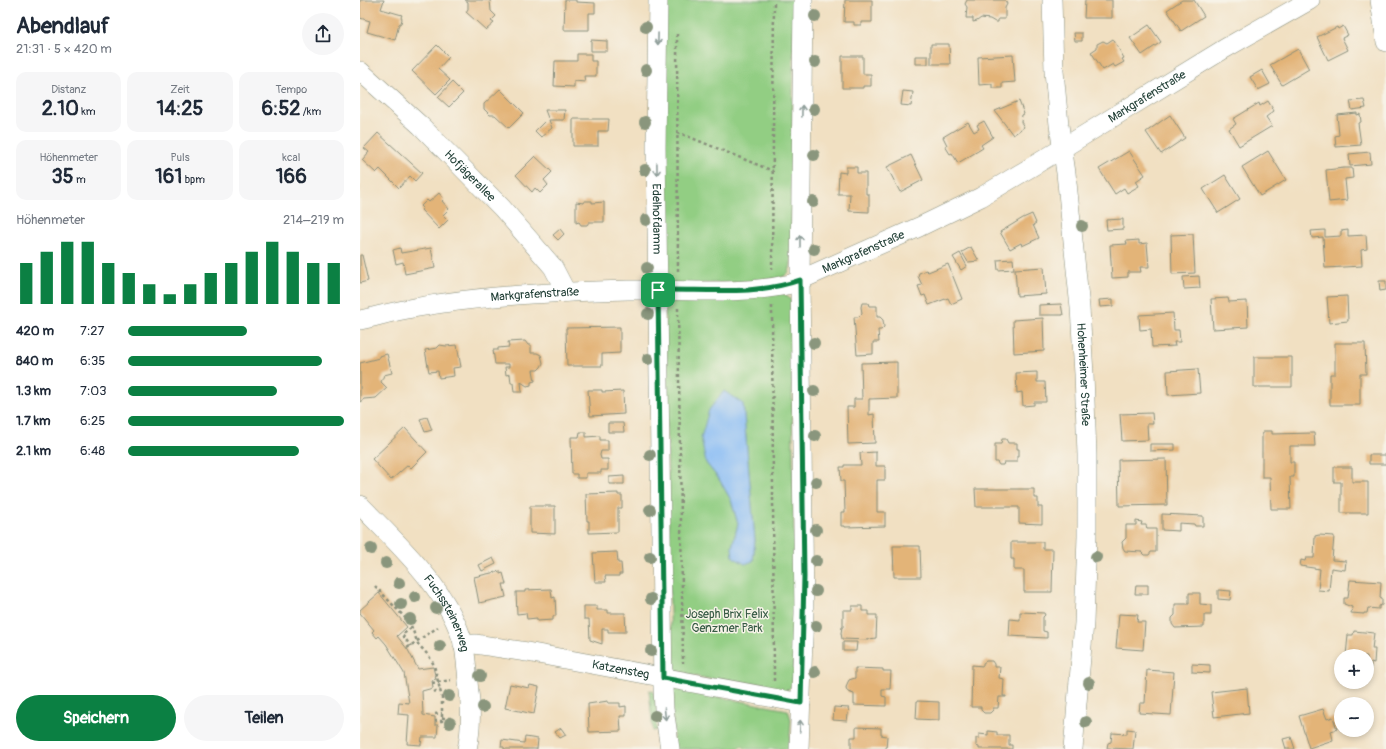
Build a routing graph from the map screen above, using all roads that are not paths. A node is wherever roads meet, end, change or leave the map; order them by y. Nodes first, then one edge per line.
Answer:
1 (658, 0) edge
2 (803, 0) edge
3 (1052, 0) edge
4 (1310, 0) edge
5 (1380, 0) edge
6 (1386, 42) edge
7 (360, 71) edge
8 (1063, 148) junction
9 (800, 280) junction
10 (658, 290) junction
11 (566, 292) junction
12 (360, 320) edge
13 (360, 505) edge
14 (463, 646) junction
15 (663, 678) junction
16 (801, 703) junction
17 (467, 749) edge
18 (670, 749) edge
19 (799, 749) edge
20 (1073, 749) edge

1 -> 10 street, Edelhofdamm
9 -> 2 street
3 - 8 street, Hohenheimer Straße
4 - 8 street, Markgrafenstraße
5 - 6 street
7 - 11 street, Hofjägerallee
8 - 9 street, Markgrafenstraße
8 - 20 street, Hohenheimer Straße
9 - 10 street, Markgrafenstraße
9 - 16 street
10 - 11 street, Markgrafenstraße
10 - 15 street, Edelhofdamm
11 - 12 street, Markgrafenstraße
13 - 14 street, Fuchssteinerweg
14 - 15 street, Katzensteg
14 - 17 street, Fuchssteinerweg
15 - 16 street, Katzensteg
15 -> 18 street, Edelhofdamm
19 -> 16 street

